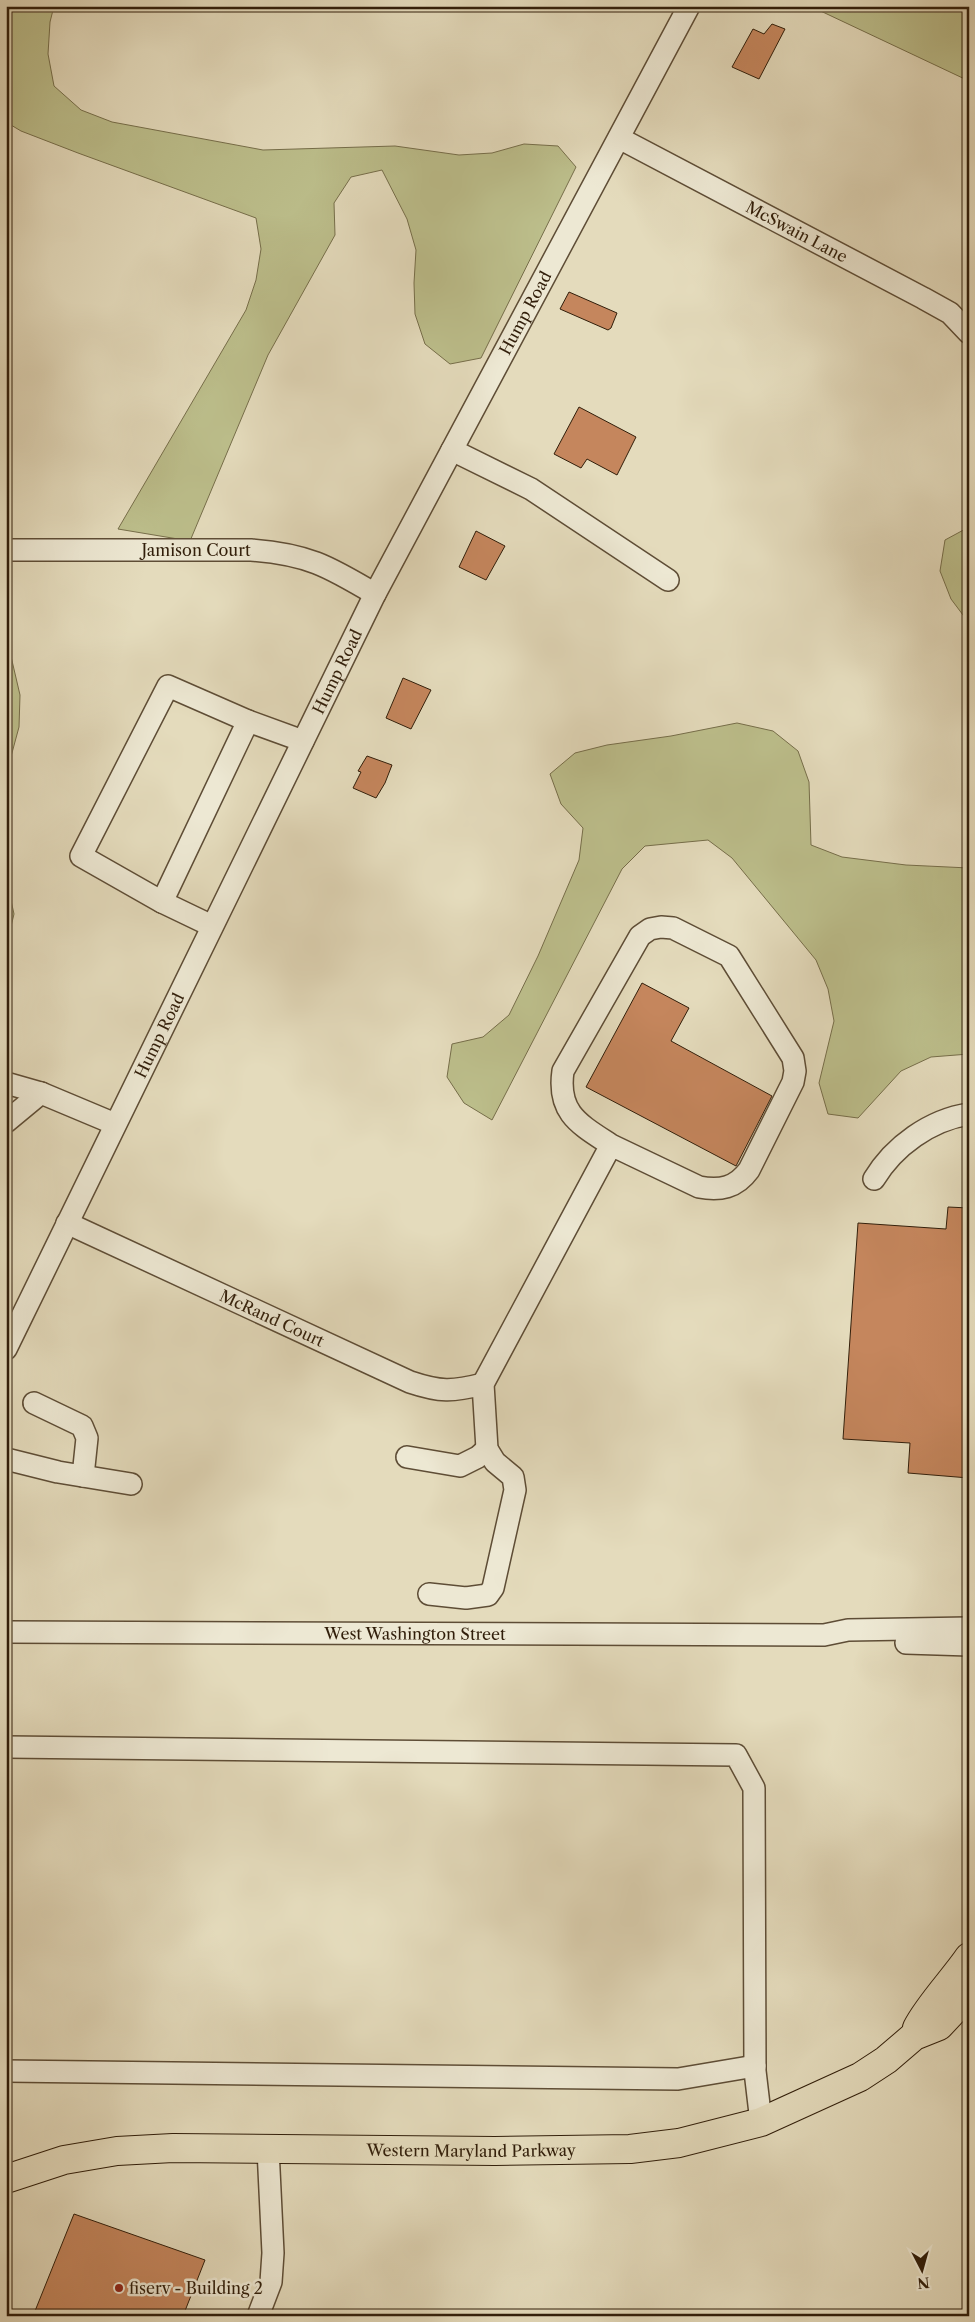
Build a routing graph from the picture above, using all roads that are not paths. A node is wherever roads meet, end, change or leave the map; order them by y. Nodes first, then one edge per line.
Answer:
1 (689, 6) edge
2 (619, 138) junction
3 (969, 334) edge
4 (452, 450) junction
5 (6, 550) edge
6 (668, 580) dead end
7 (374, 594) junction
8 (248, 721) junction
9 (302, 741) junction
10 (162, 902) junction
11 (212, 926) junction
12 (6, 1083) edge
13 (42, 1093) junction
14 (969, 1114) edge
15 (6, 1122) edge
16 (115, 1124) junction
17 (611, 1145) junction
18 (874, 1179) dead end
19 (67, 1222) junction
20 (6, 1349) edge
21 (483, 1384) junction
22 (34, 1403) dead end
23 (487, 1449) junction
24 (407, 1457) dead end
25 (6, 1459) edge
26 (84, 1476) junction
27 (131, 1484) dead end
28 (428, 1594) dead end
29 (969, 1628) edge
30 (6, 1632) edge
31 (824, 1635) junction
32 (969, 1645) edge
33 (6, 1747) edge
34 (969, 1957) edge
35 (969, 1994) edge
36 (914, 2036) junction
37 (755, 2066) junction
38 (6, 2072) edge
39 (761, 2122) junction
40 (268, 2149) junction
41 (6, 2179) edge
42 (258, 2316) edge

1 - 2 street, Hump Road
2 - 3 street, McSwain Lane
2 - 4 street, Hump Road
4 - 6 street
4 - 7 street, Hump Road
5 - 7 street, Jamison Court
7 - 9 street, Hump Road
8 - 9 street
8 - 10 street
8 - 10 street
9 - 11 street, Hump Road
10 - 11 street
11 - 16 street, Hump Road
12 - 13 street
13 - 15 street
13 - 16 street
14 - 18 street
16 - 19 street, Hump Road
17 - 17 street
17 - 21 street
19 - 20 street, Hump Road
19 - 21 street, McRand Court
21 - 23 street
22 - 26 street
23 - 24 street
23 - 28 street
25 - 26 street
26 - 27 street
29 - 31 street, West Washington Street
30 - 31 street, West Washington Street
31 - 32 street, West Washington Street
33 - 37 street
34 - 36 main road, Western Maryland Parkway
35 - 36 main road, Western Maryland Parkway
36 - 39 main road, Western Maryland Parkway
37 - 38 street
37 - 39 street
39 - 40 main road, Western Maryland Parkway
40 - 41 main road, Western Maryland Parkway
40 - 42 street

